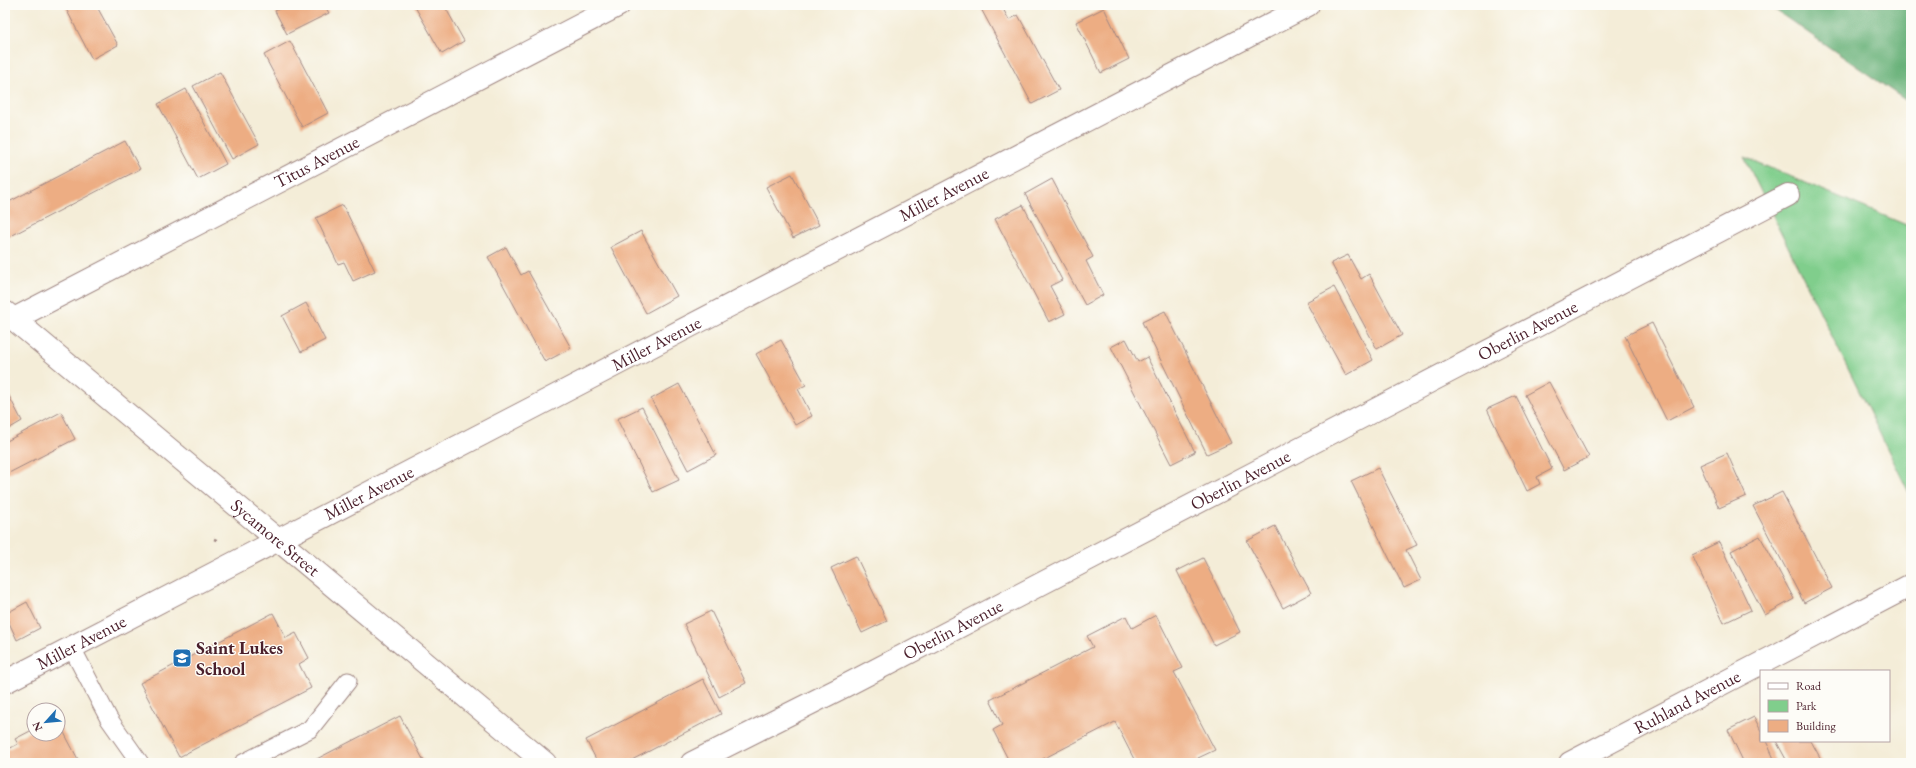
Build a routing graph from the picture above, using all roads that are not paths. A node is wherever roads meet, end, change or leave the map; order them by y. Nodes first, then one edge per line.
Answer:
1 (619, 5) edge
2 (1308, 5) edge
3 (1788, 195) dead end
4 (10, 316) edge
5 (278, 541) junction
6 (1911, 585) edge
7 (72, 648) junction
8 (5, 682) edge
9 (348, 682) dead end
10 (140, 763) edge
11 (244, 763) edge
12 (545, 763) edge
13 (692, 763) edge
14 (1570, 763) edge

1 - 4 street, Titus Avenue
2 - 5 street, Miller Avenue
3 - 13 street, Oberlin Avenue
4 - 5 street, Sycamore Street
5 - 7 street, Miller Avenue
5 - 12 street, Sycamore Street
6 - 14 street, Ruhland Avenue
7 - 8 street, Miller Avenue
7 - 10 lane
9 - 11 lane

